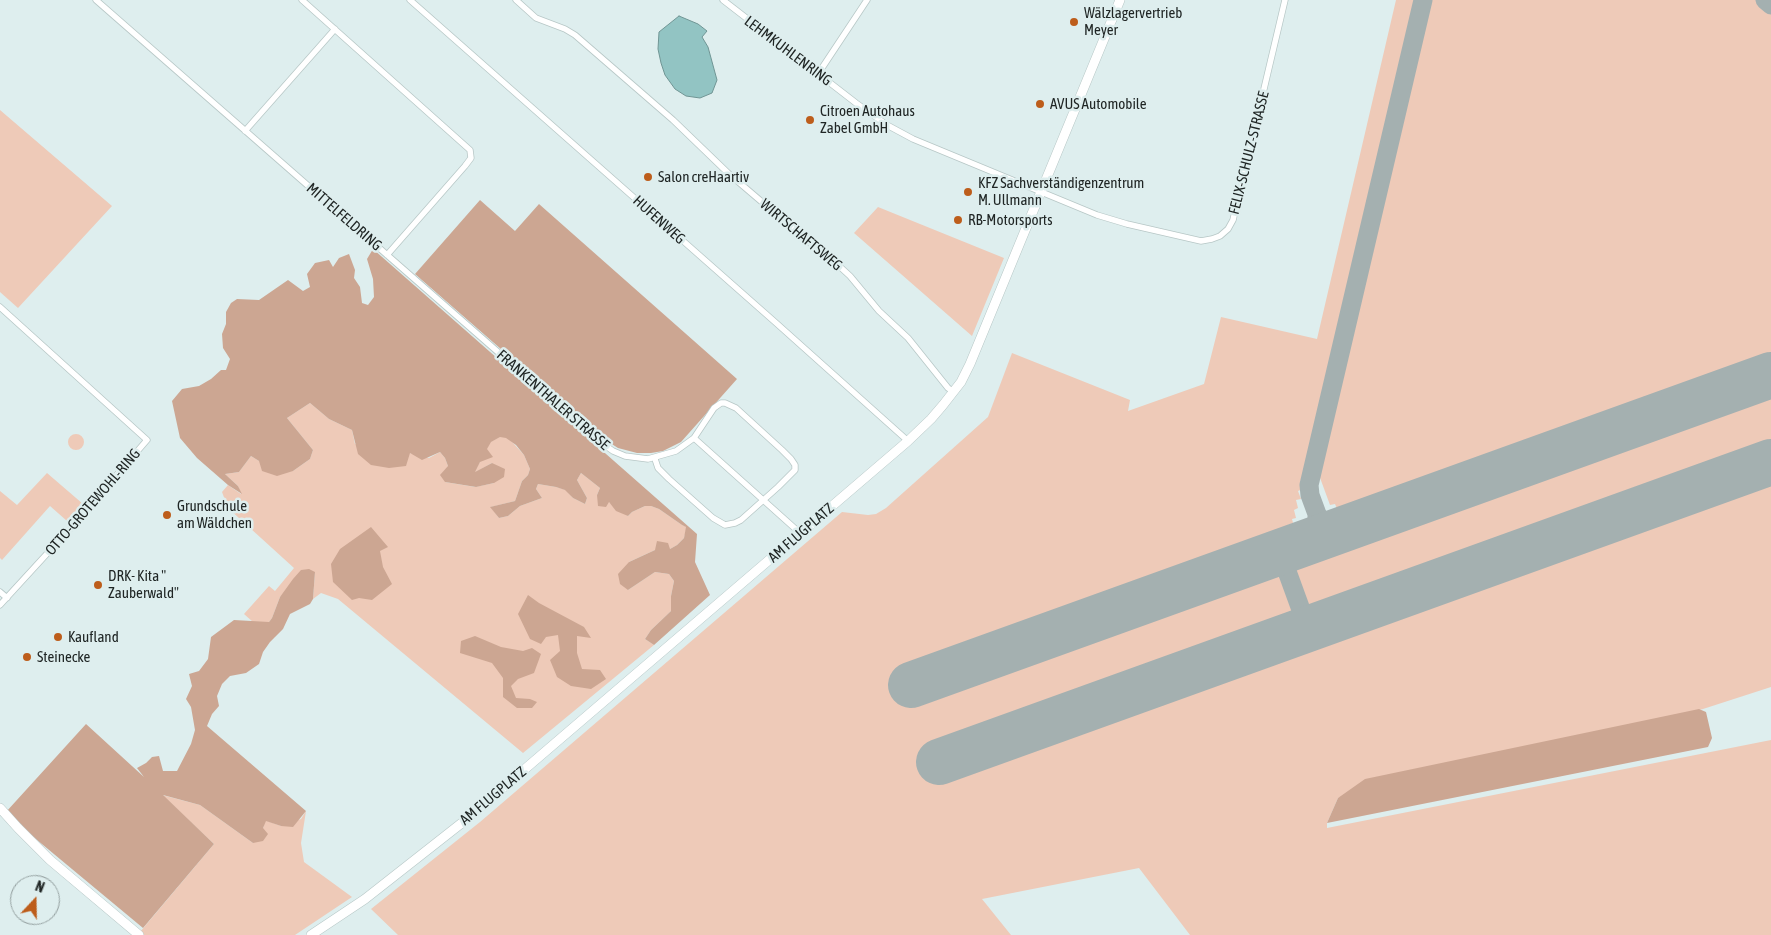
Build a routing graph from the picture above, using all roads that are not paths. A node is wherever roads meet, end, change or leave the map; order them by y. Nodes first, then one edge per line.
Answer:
1 (96, 0) edge
2 (302, 0) edge
3 (410, 0) edge
4 (516, 0) edge
5 (723, 0) edge
6 (867, 0) edge
7 (1120, 0) edge
8 (1285, 0) edge
9 (335, 29) junction
10 (818, 74) junction
11 (245, 131) junction
12 (1041, 192) junction
13 (387, 255) junction
14 (0, 307) edge
15 (954, 392) junction
16 (694, 438) junction
17 (908, 441) junction
18 (655, 459) junction
19 (763, 500) junction
20 (800, 533) junction
21 (0, 592) edge
22 (7, 598) junction
23 (0, 605) edge
24 (0, 808) edge
25 (139, 935) edge
26 (311, 935) edge

1 - 11 street, MITTELFELDRING
2 - 9 street, MITTELFELDRING
3 - 17 street, HUFENWEG
4 - 15 street, WIRTSCHAFTSWEG
5 - 10 street, LEHMKUHLENRING
6 - 10 street
7 - 12 street, AM FLUGPLATZ
8 - 12 street, FELIX-SCHULZ-STRASSE
9 - 11 street
9 - 13 street, MITTELFELDRING
10 - 12 street, LEHMKUHLENRING
11 - 13 street, MITTELFELDRING
12 - 15 street, AM FLUGPLATZ
13 - 18 street, FRANKENTHALER STRASSE
14 - 22 street, OTTO-GROTEWOHL-RING
15 - 17 street, AM FLUGPLATZ
16 - 18 street, FRANKENTHALER STRASSE
16 - 19 street
16 - 19 street
17 - 20 street, AM FLUGPLATZ
18 - 19 street
19 - 20 street
20 - 26 street, AM FLUGPLATZ
21 - 22 street
22 - 23 street, OTTO-GROTEWOHL-RING
24 - 25 street

